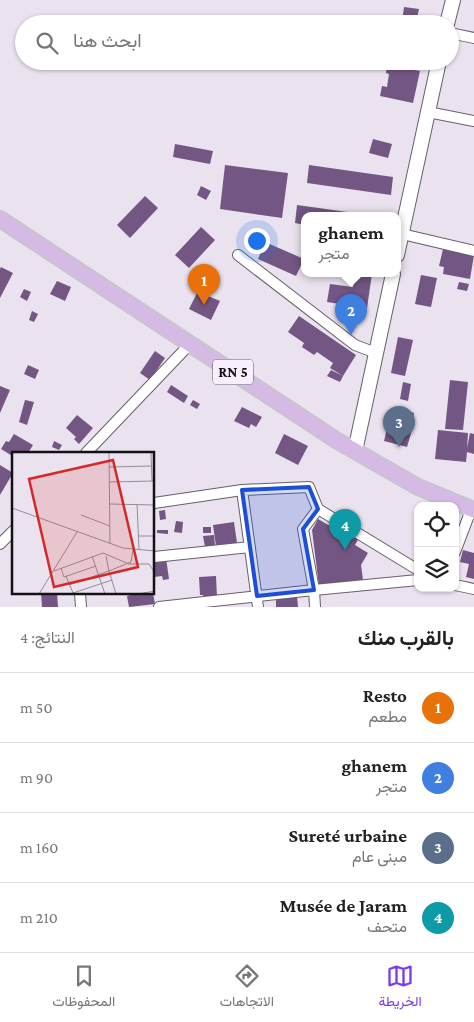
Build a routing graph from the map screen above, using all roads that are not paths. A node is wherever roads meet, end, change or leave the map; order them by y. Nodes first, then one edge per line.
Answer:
1 (453, 0) edge
2 (449, 15) edge
3 (459, 35) edge
4 (474, 38) edge
5 (437, 70) edge
6 (428, 112) junction
7 (474, 121) edge
8 (0, 219) edge
9 (402, 234) junction
10 (401, 238) edge
11 (474, 251) edge
12 (238, 255) dead end
13 (392, 277) edge
14 (190, 344) junction
15 (376, 353) junction
16 (354, 450) junction
17 (87, 452) edge
18 (242, 490) junction
19 (155, 503) edge
20 (318, 510) junction
21 (473, 510) edge
22 (12, 532) edge
23 (0, 544) edge
24 (250, 547) junction
25 (457, 547) edge
26 (155, 557) edge
27 (414, 568) edge
28 (414, 580) edge
29 (459, 586) edge
30 (474, 589) edge
31 (314, 590) junction
32 (80, 594) edge
33 (257, 596) junction
34 (81, 607) edge
35 (159, 607) edge
36 (258, 607) edge
37 (315, 607) edge

1 - 2 street
3 - 4 street
5 - 6 street
6 - 7 street
6 - 9 street
8 - 14 main road, RN 5
9 - 10 street
9 - 11 street
12 - 15 street
13 - 15 street
14 - 16 main road, RN 5
14 - 17 street
15 - 16 street
16 - 21 main road, RN 5
18 - 19 street
18 - 20 street
18 - 24 street
20 - 27 street
20 - 31 street
21 - 25 street
22 - 23 street
24 - 26 street
24 - 33 street
28 - 31 street
29 - 30 street
31 - 33 street
31 - 37 street
32 - 34 street
33 - 35 street
33 - 36 street

